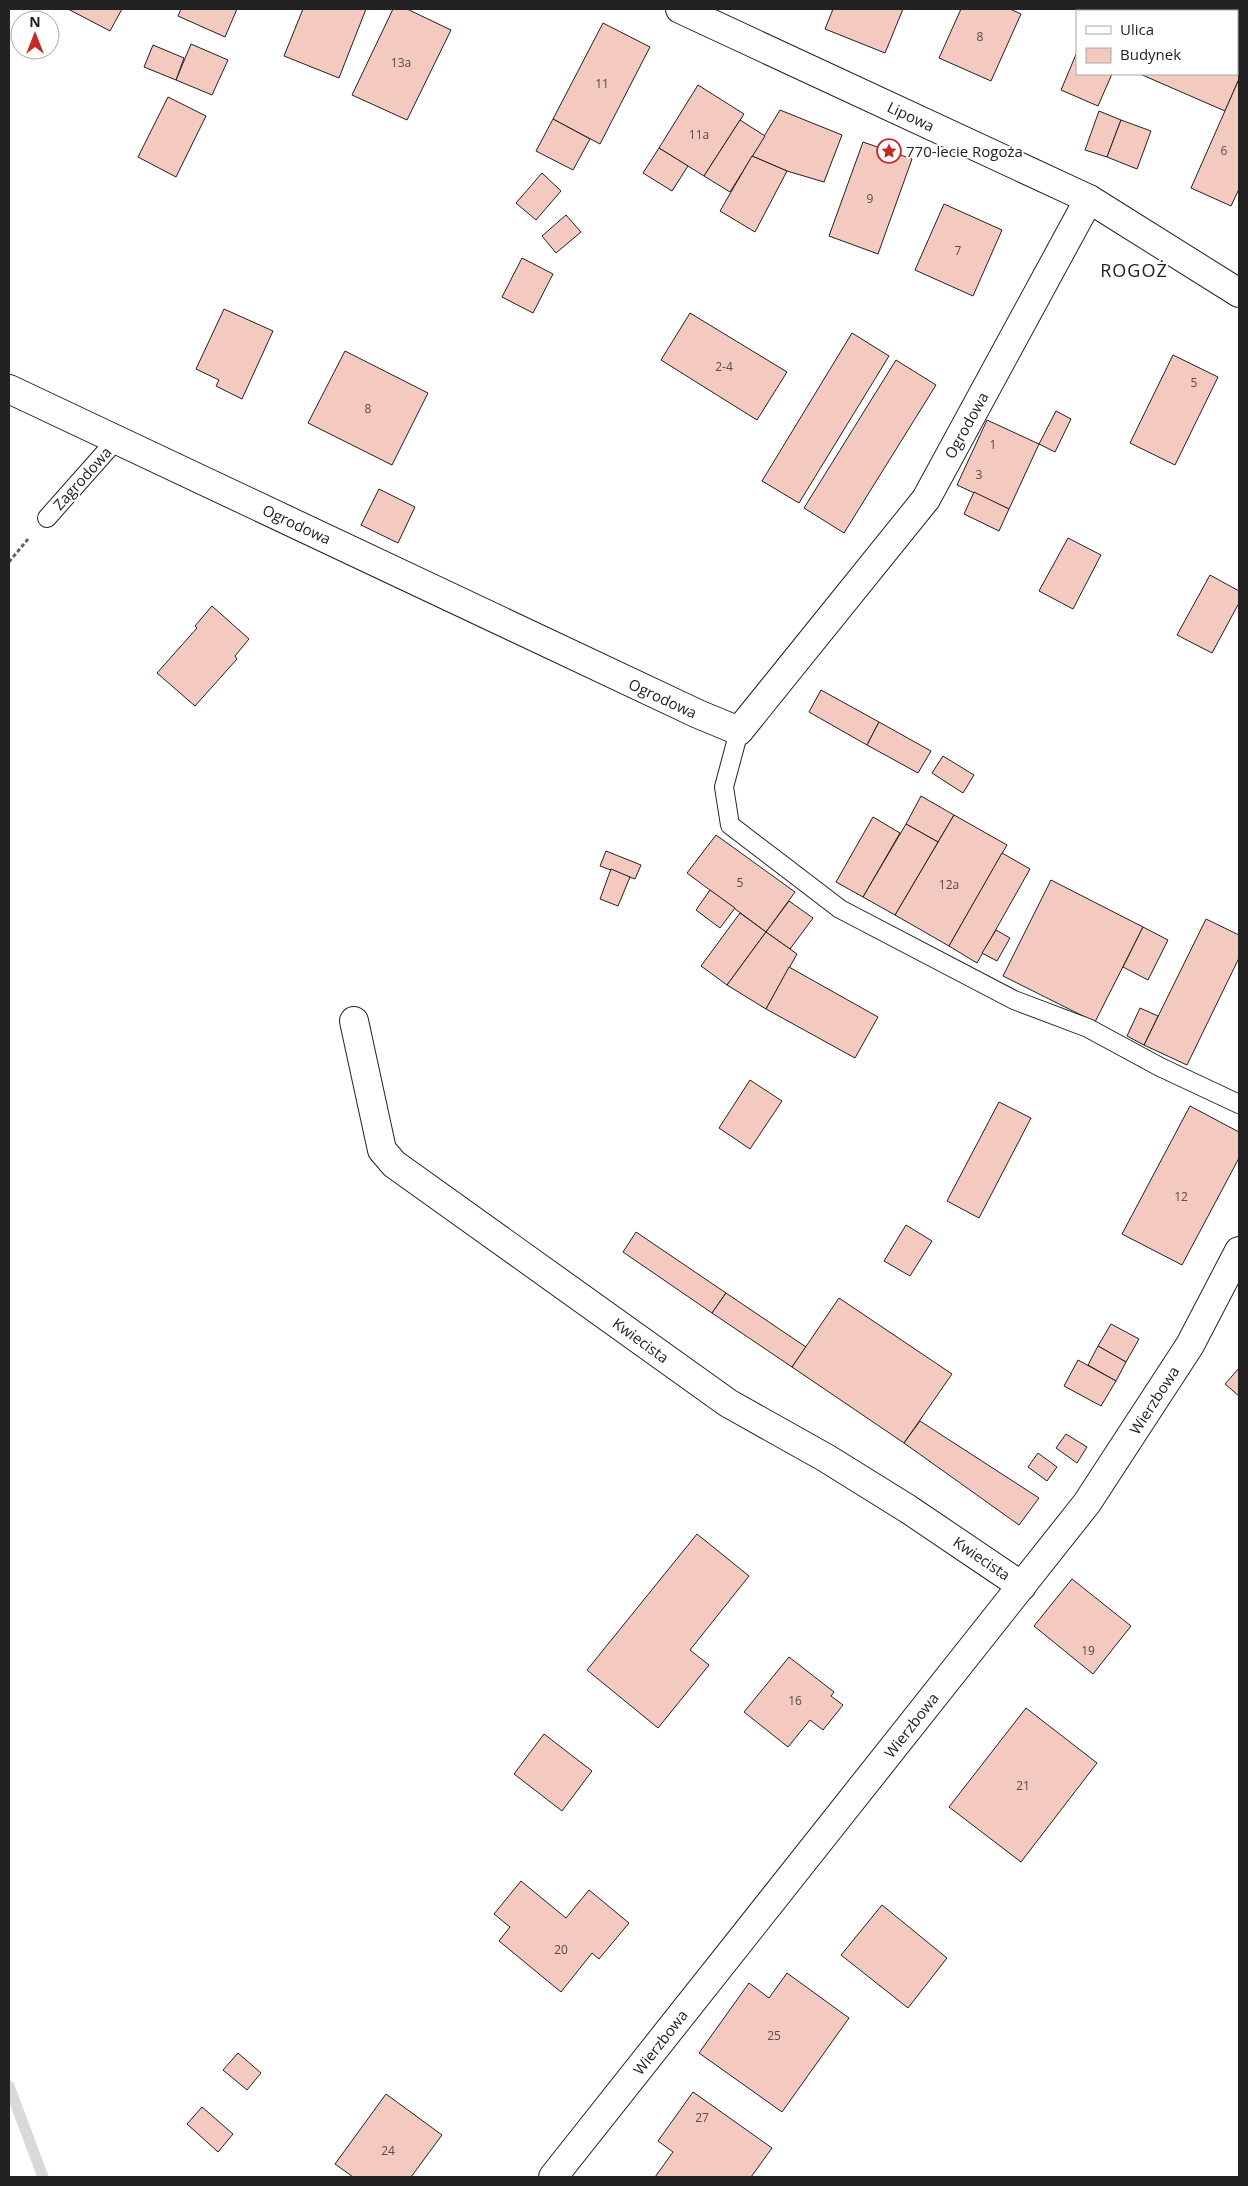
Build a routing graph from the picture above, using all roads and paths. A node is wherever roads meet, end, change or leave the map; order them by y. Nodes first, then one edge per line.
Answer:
1 (680, 9) edge
2 (1089, 199) junction
3 (1239, 293) edge
4 (9, 389) edge
5 (117, 439) junction
6 (47, 518) dead end
7 (739, 731) junction
8 (354, 1021) dead end
9 (1239, 1104) edge
10 (1239, 1251) edge
11 (1022, 1586) junction
12 (553, 2177) edge

1 - 2 street, Lipowa
2 - 3 street, Lipowa
2 - 7 street, Ogrodowa
4 - 5 street, Ogrodowa
5 - 6 lane, Zagrodowa
5 - 7 street, Ogrodowa
7 - 9 lane
8 - 11 street, Kwiecista
10 - 11 street, Wierzbowa
11 - 12 street, Wierzbowa

